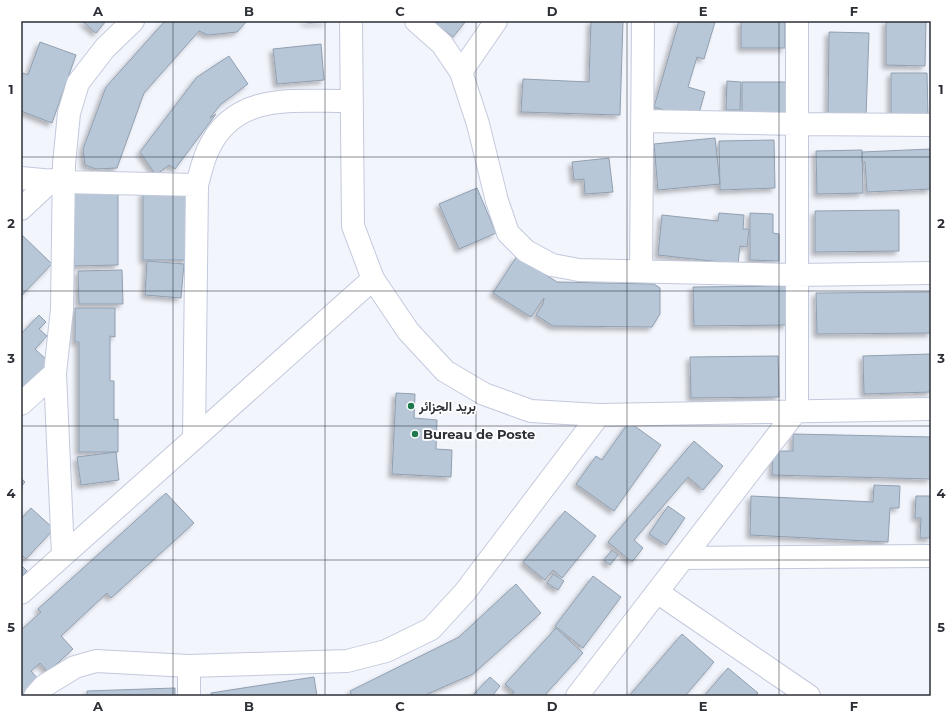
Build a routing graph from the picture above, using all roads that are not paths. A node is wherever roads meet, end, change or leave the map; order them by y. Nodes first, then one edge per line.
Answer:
1 (133, 21) edge
2 (351, 21) edge
3 (416, 21) edge
4 (643, 21) edge
5 (797, 21) edge
6 (495, 22) edge
7 (461, 72) junction
8 (352, 101) junction
9 (642, 121) junction
10 (797, 124) junction
11 (931, 125) edge
12 (21, 178) edge
13 (58, 181) junction
14 (197, 185) junction
15 (21, 209) edge
16 (640, 271) junction
17 (931, 273) edge
18 (797, 275) junction
19 (373, 279) junction
20 (55, 373) junction
21 (21, 404) edge
22 (931, 409) edge
23 (797, 410) junction
24 (598, 415) junction
25 (194, 438) junction
26 (63, 555) junction
27 (931, 556) edge
28 (683, 558) junction
29 (657, 592) junction
30 (21, 593) edge
31 (189, 666) junction
32 (35, 696) edge
33 (189, 696) edge
34 (577, 696) edge
35 (809, 696) edge

1 - 13 street
2 - 8 street
3 - 7 street
4 - 9 street
5 - 10 street
6 - 7 street
7 - 16 street
8 - 14 street
8 - 19 street
9 - 10 street
9 - 16 street
10 - 11 street
10 - 18 street
12 - 13 street
13 - 14 street
13 - 15 street
13 - 20 street
14 - 25 street
16 - 18 street
17 - 18 street
18 - 23 street
19 - 24 street
19 - 25 street
20 - 21 street
20 - 26 street
22 - 23 street
23 - 24 street
23 - 28 street
24 - 31 street
25 - 26 street
26 - 30 street
27 - 28 street
28 - 29 street
29 - 34 street
29 - 35 street
31 - 32 street
31 - 33 street

